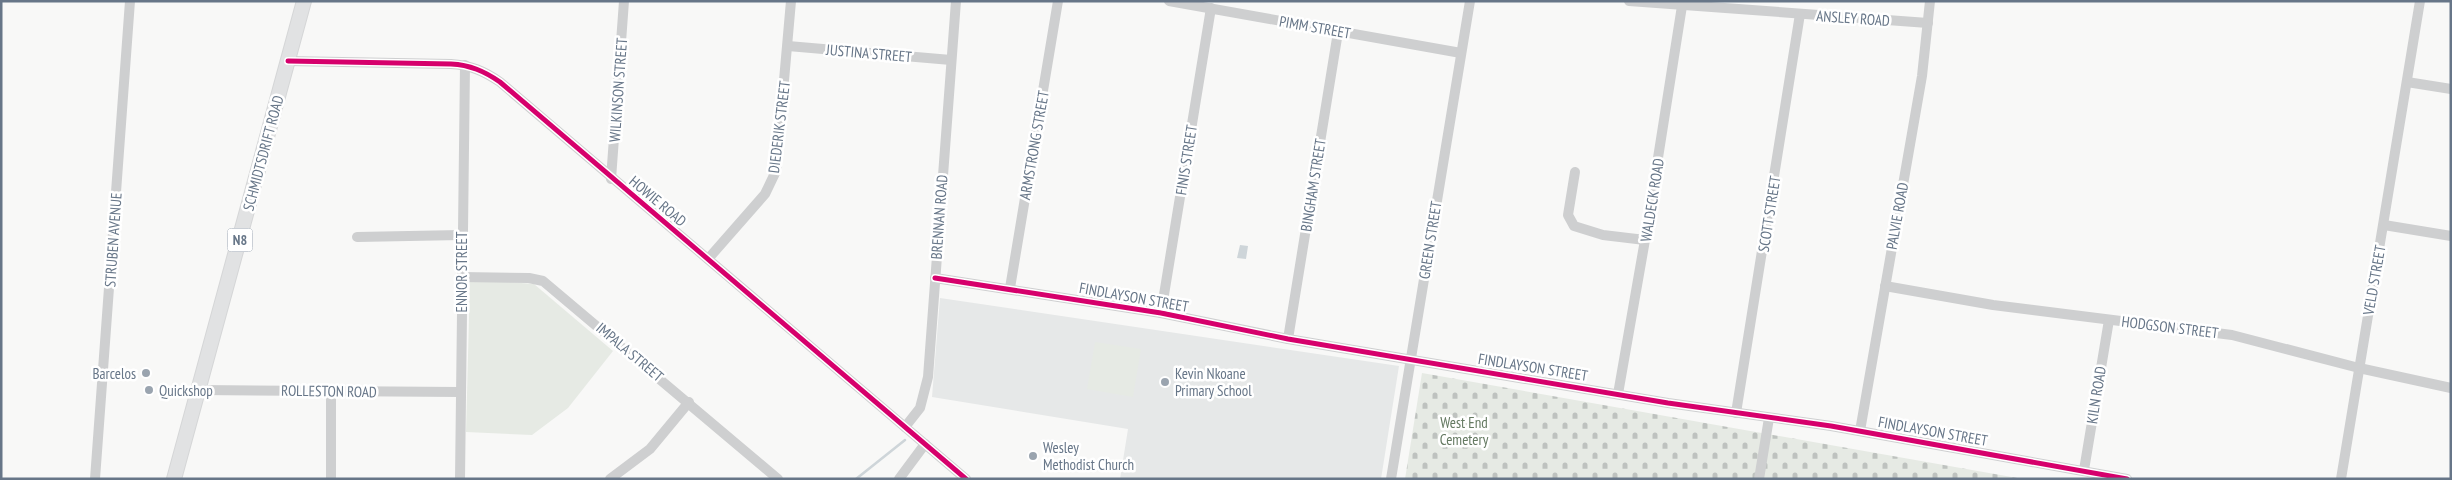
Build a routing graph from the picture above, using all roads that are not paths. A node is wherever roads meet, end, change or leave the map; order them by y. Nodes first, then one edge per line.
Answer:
1 (130, 1) edge
2 (304, 1) edge
3 (624, 1) edge
4 (791, 1) edge
5 (956, 1) edge
6 (1058, 1) edge
7 (1169, 1) edge
8 (1470, 1) edge
9 (1629, 1) edge
10 (1930, 1) edge
11 (2420, 1) edge
12 (1682, 6) junction
13 (1211, 8) junction
14 (1800, 14) junction
15 (1928, 23) junction
16 (1338, 32) junction
17 (788, 46) junction
18 (1461, 53) junction
19 (951, 60) junction
20 (288, 61) junction
21 (465, 65) junction
22 (2407, 82) junction
23 (2451, 90) edge
24 (1575, 172) dead end
25 (611, 178) junction
26 (2384, 225) junction
27 (461, 235) junction
28 (357, 236) dead end
29 (2451, 236) edge
30 (1645, 240) junction
31 (708, 259) junction
32 (462, 277) junction
33 (935, 278) junction
34 (1885, 286) junction
35 (1010, 288) junction
36 (1161, 313) junction
37 (2109, 320) junction
38 (1288, 339) junction
39 (1410, 360) junction
40 (2359, 368) junction
41 (2451, 388) edge
42 (198, 390) junction
43 (331, 392) junction
44 (460, 392) junction
45 (1618, 394) junction
46 (688, 402) junction
47 (1736, 413) junction
48 (1769, 418) junction
49 (905, 427) junction
50 (1860, 431) junction
51 (925, 444) junction
52 (2084, 470) junction
53 (95, 479) edge
54 (174, 479) edge
55 (331, 479) edge
56 (460, 479) edge
57 (610, 479) edge
58 (778, 479) edge
59 (899, 479) edge
60 (966, 479) edge
61 (1391, 479) edge
62 (1759, 479) edge
63 (2127, 479) edge
64 (2341, 479) edge

1 - 53 street, STRUBEN AVENUE
2 - 20 highway, SCHMIDTSDRIFT ROAD / N8
3 - 25 street, WILKINSON STREET
4 - 17 street, DIEDERIK STREET
5 - 19 street, BRENNAN ROAD
6 - 35 street, ARMSTRONG STREET
7 - 13 street, PIMM STREET
8 - 18 street, GREEN STREET
9 - 12 street, ANSLEY ROAD
10 - 15 street, PALVIE ROAD
11 - 22 street, VELD STREET
12 - 14 street, ANSLEY ROAD
12 - 30 street, WALDECK ROAD
13 - 16 street, PIMM STREET
13 - 36 street, FINIS STREET
14 - 15 street, ANSLEY ROAD
14 - 47 street, SCOTT STREET
15 - 34 street, PALVIE ROAD
16 - 18 street, PIMM STREET
16 - 38 street, BINGHAM STREET
17 - 19 street, JUSTINA STREET
17 - 31 street, DIEDERIK STREET
18 - 39 street, GREEN STREET
19 - 33 street, BRENNAN ROAD
20 - 21 street, HOWIE ROAD
20 - 42 highway, SCHMIDTSDRIFT ROAD / N8
21 - 25 street, HOWIE ROAD
21 - 27 street, ENNOR STREET
22 - 23 street
22 - 26 street, VELD STREET
24 - 30 street
25 - 31 street, HOWIE ROAD
26 - 29 street
26 - 40 street, VELD STREET
27 - 28 street
27 - 32 street, ENNOR STREET
30 - 45 street, WALDECK ROAD
31 - 49 street, HOWIE ROAD
32 - 44 street, ENNOR STREET
32 - 46 street, IMPALA STREET
33 - 35 street, FINDLAYSON STREET
33 - 49 street, BRENNAN ROAD
34 - 37 street, HODGSON STREET
34 - 50 street, PALVIE ROAD
35 - 36 street, FINDLAYSON STREET
36 - 38 street, FINDLAYSON STREET
37 - 40 street, HODGSON STREET
37 - 52 street, KILN ROAD
38 - 39 street, FINDLAYSON STREET
39 - 45 street, FINDLAYSON STREET
39 - 61 street, GREEN STREET
40 - 41 street, HODGSON STREET
40 - 64 street, VELD STREET
42 - 43 street, ROLLESTON ROAD
42 - 54 highway, SCHMIDTSDRIFT ROAD / N8
43 - 44 street, ROLLESTON ROAD
43 - 55 street
44 - 56 street, ENNOR STREET
45 - 47 street, FINDLAYSON STREET
46 - 57 street
46 - 58 street, IMPALA STREET
47 - 48 street, FINDLAYSON STREET
48 - 50 street, FINDLAYSON STREET
48 - 62 street
49 - 51 street, HOWIE ROAD
50 - 52 street, FINDLAYSON STREET
51 - 59 street
51 - 60 street, HOWIE ROAD
52 - 63 street, FINDLAYSON STREET

